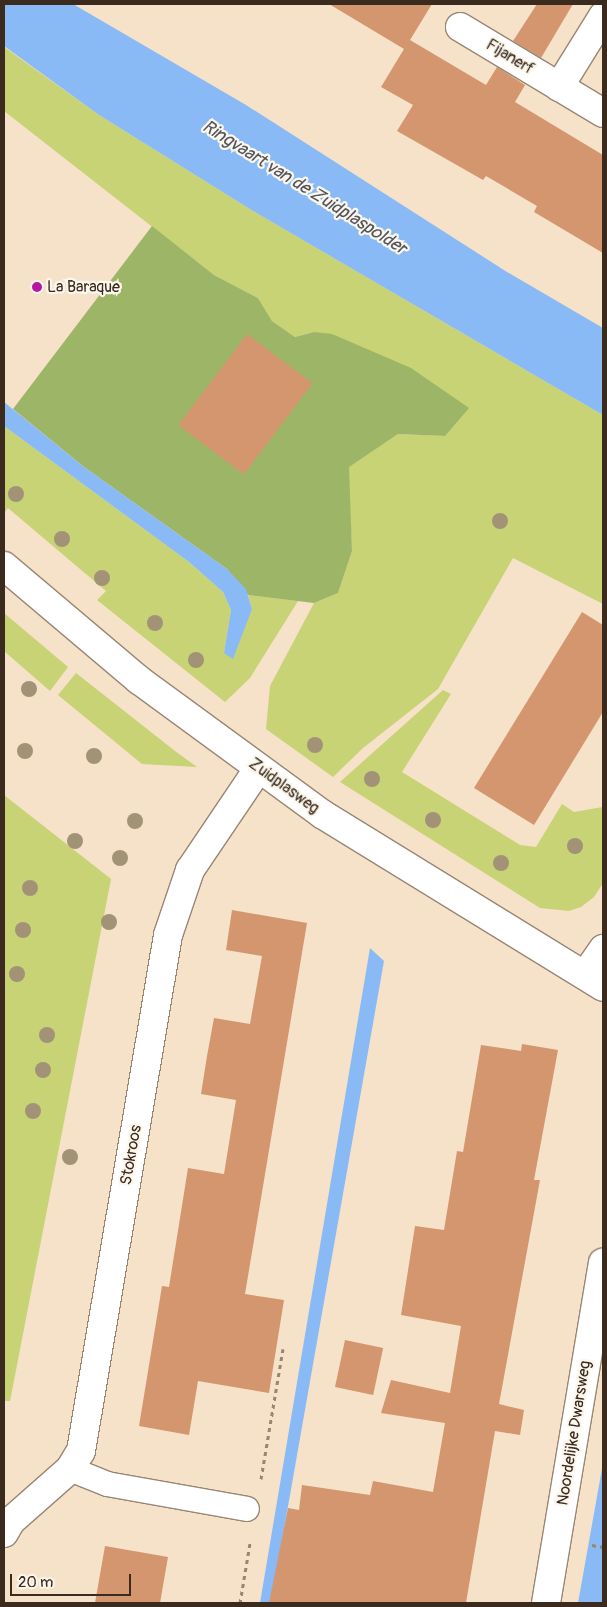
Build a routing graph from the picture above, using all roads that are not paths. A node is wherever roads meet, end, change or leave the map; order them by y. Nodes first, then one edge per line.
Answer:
1 (603, 16) edge
2 (460, 27) dead end
3 (559, 87) junction
4 (603, 113) edge
5 (4, 566) edge
6 (258, 769) junction
7 (603, 949) edge
8 (594, 981) edge
9 (602, 1276) edge
10 (70, 1469) junction
11 (247, 1509) dead end
12 (4, 1534) edge
13 (546, 1603) edge

1 - 3 street
2 - 3 street, Fijanerf
3 - 4 street, Fijanerf
5 - 6 street, Zuidplasweg
6 - 8 street, Zuidplasweg
6 - 10 street, Stokroos
7 - 8 street
9 - 13 street, Noordelijke Dwarsweg
10 - 11 lane
10 - 12 street, Stokroos

